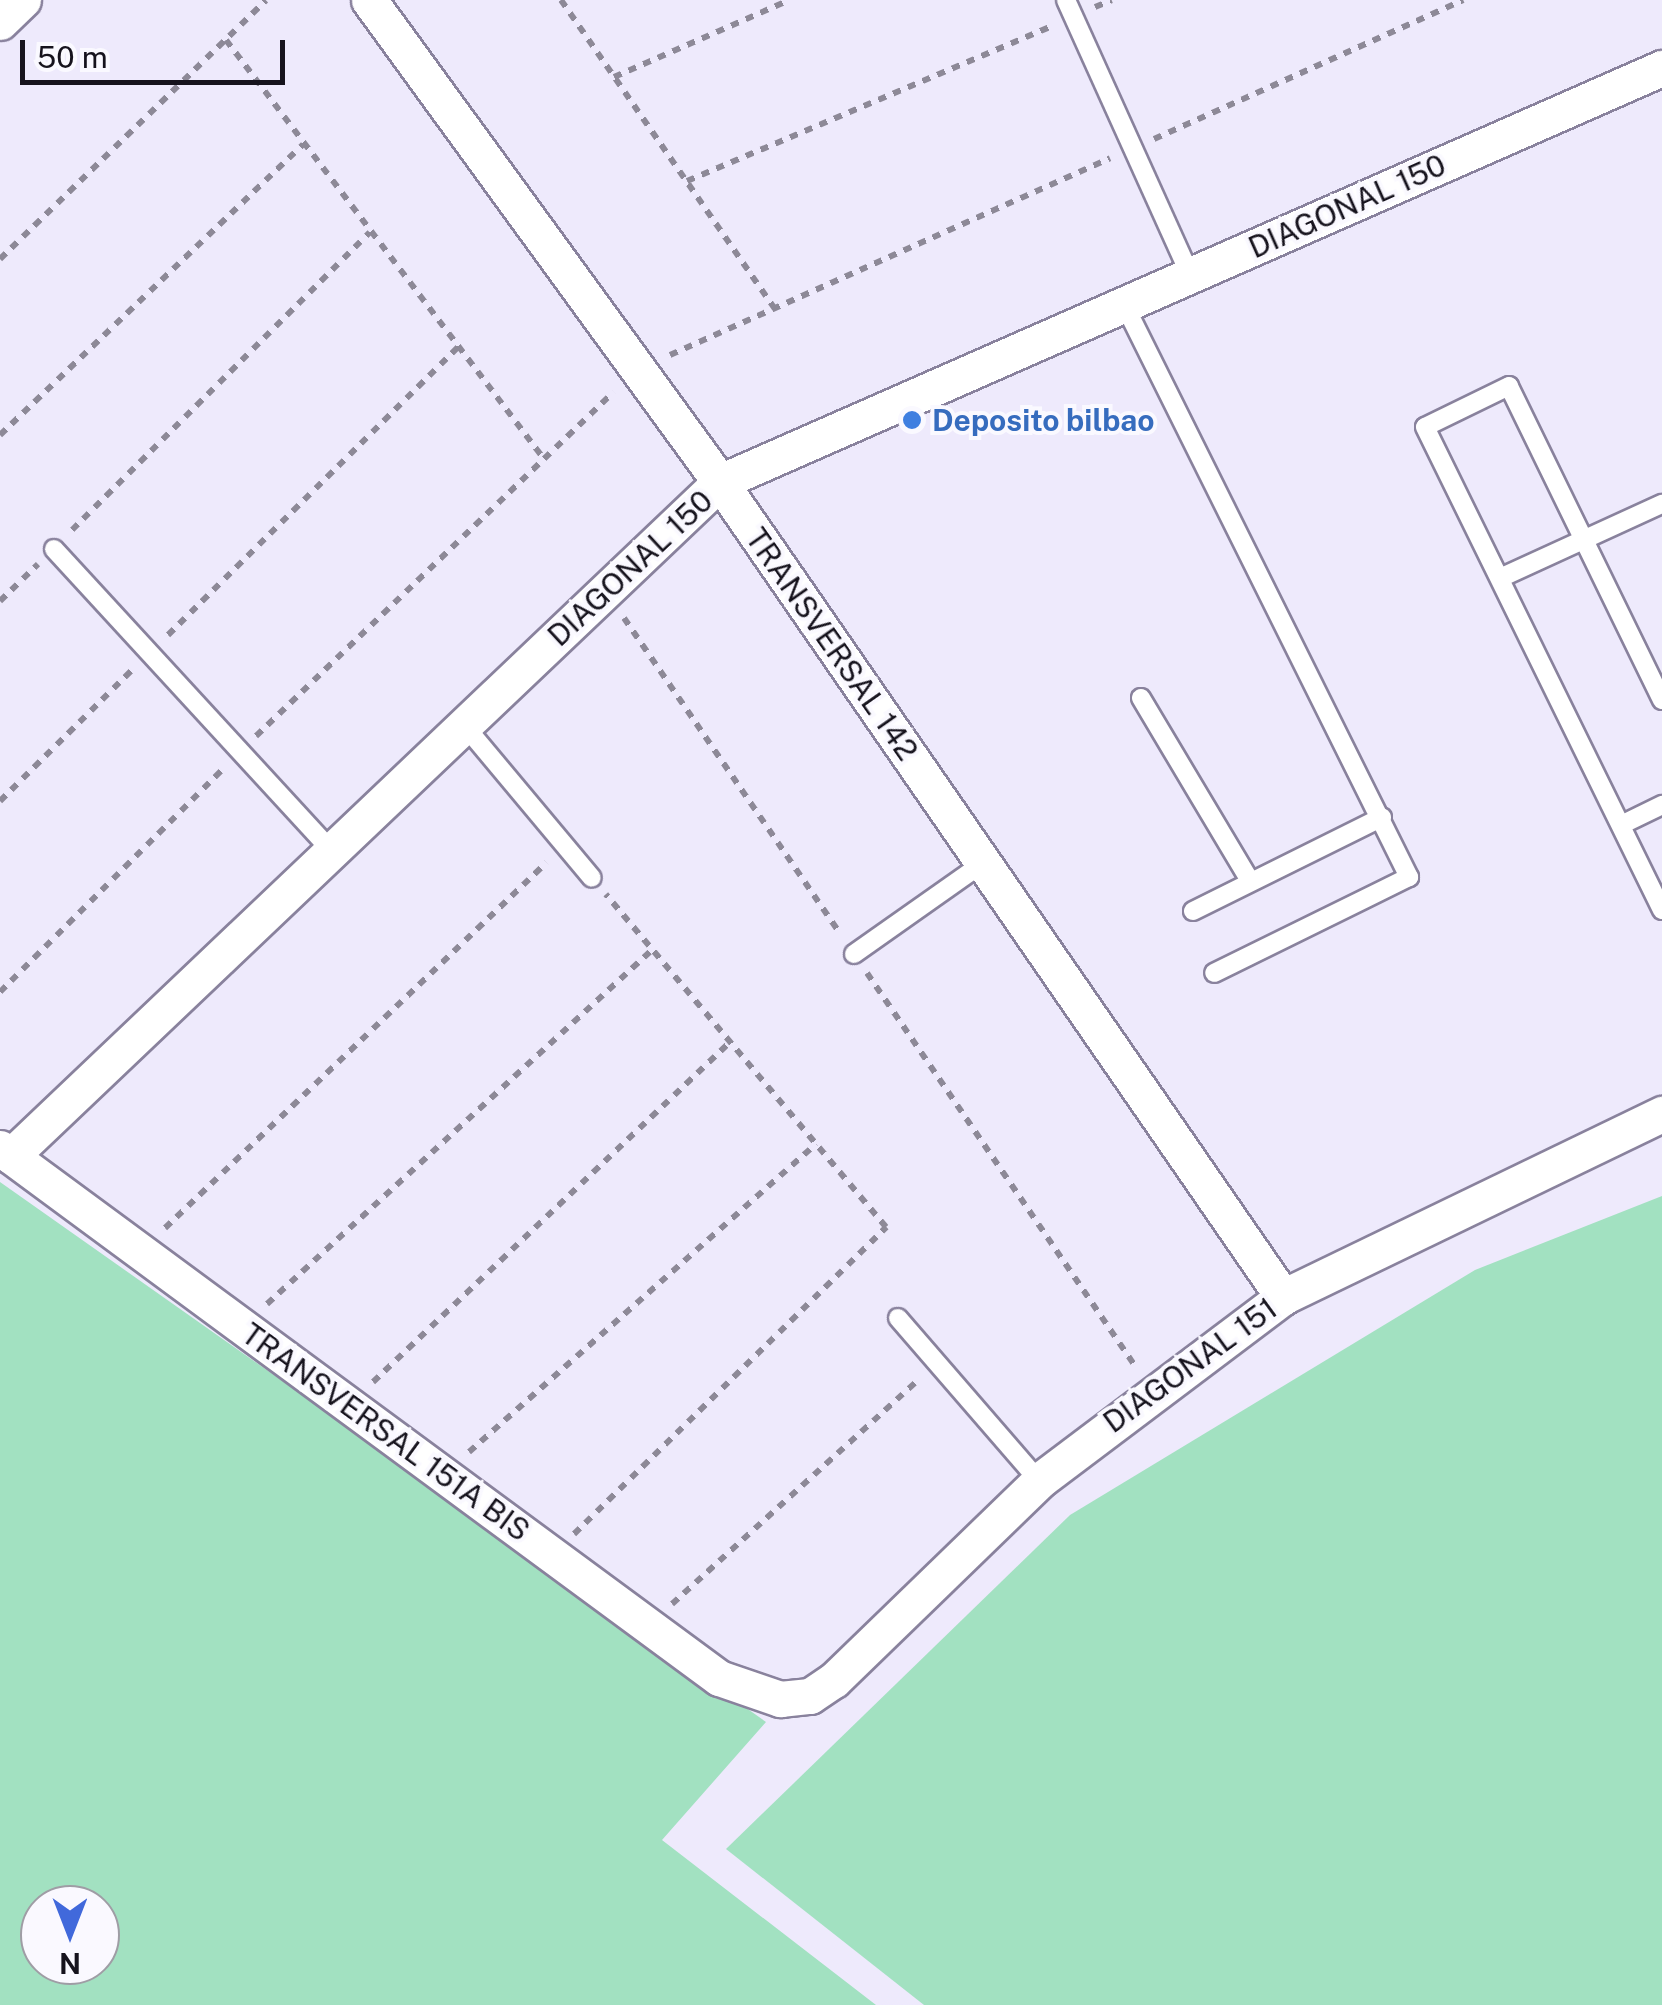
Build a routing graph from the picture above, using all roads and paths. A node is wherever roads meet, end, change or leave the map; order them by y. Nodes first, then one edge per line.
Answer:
1 (23, 0) edge
2 (266, 0) edge
3 (369, 0) edge
4 (562, 0) edge
5 (790, 0) edge
6 (1112, 0) edge
7 (1463, 0) edge
8 (1070, 8) edge
9 (0, 22) edge
10 (226, 40) junction
11 (1662, 68) edge
12 (614, 76) junction
13 (304, 144) junction
14 (1133, 148) junction
15 (687, 181) junction
16 (370, 232) junction
17 (0, 259) edge
18 (1190, 275) junction
19 (1125, 306) junction
20 (775, 309) junction
21 (458, 347) junction
22 (638, 369) junction
23 (0, 435) edge
24 (544, 458) junction
25 (720, 482) junction
26 (1662, 504) edge
27 (1584, 540) junction
28 (54, 548) junction
29 (1500, 578) junction
30 (605, 590) junction
31 (0, 601) edge
32 (150, 652) junction
33 (1141, 698) dead end
34 (1662, 700) edge
35 (464, 725) junction
36 (240, 751) junction
37 (0, 802) edge
38 (1662, 806) edge
39 (1382, 817) junction
40 (1620, 825) junction
41 (565, 845) junction
42 (332, 850) junction
43 (983, 863) junction
44 (592, 878) joint
45 (1250, 880) junction
46 (1662, 910) edge
47 (1192, 911) dead end
48 (653, 949) junction
49 (854, 954) junction
50 (1214, 973) dead end
51 (0, 992) edge
52 (730, 1042) junction
53 (1662, 1114) edge
54 (816, 1144) junction
55 (6, 1152) edge
56 (141, 1251) junction
57 (1283, 1297) junction
58 (898, 1318) dead end
59 (242, 1327) junction
60 (937, 1362) junction
61 (1151, 1390) junction
62 (349, 1405) junction
63 (443, 1475) junction
64 (1039, 1481) junction
65 (552, 1555) junction
66 (648, 1626) junction
67 (780, 1699) joint

1 - 9 street
2 - 10 path
3 - 22 street, TRANSVERSAL 142
4 - 12 path
5 - 12 path
6 - 8 path
7 - 14 path
8 - 14 lane
8 - 15 path
10 - 13 path
10 - 17 path
11 - 18 street, DIAGONAL 150
12 - 15 path
13 - 16 path
13 - 23 path
14 - 18 lane
14 - 20 path
15 - 20 path
16 - 21 path
16 - 28 path
18 - 19 street, DIAGONAL 150
19 - 25 street, DIAGONAL 150
19 - 39 lane
20 - 22 path
21 - 24 path
21 - 32 path
22 - 24 path
22 - 25 street, TRANSVERSAL 142
24 - 36 path
25 - 30 street, DIAGONAL 150
25 - 43 street, TRANSVERSAL 142
26 - 27 lane
27 - 29 lane
27 - 29 lane
27 - 34 lane
28 - 31 path
28 - 32 lane
29 - 40 lane
30 - 35 street, DIAGONAL 150
30 - 49 path
32 - 36 lane
32 - 37 path
33 - 45 lane
35 - 41 lane
35 - 42 street, DIAGONAL 150
36 - 42 lane
36 - 51 path
38 - 40 lane
39 - 45 lane
39 - 50 lane
40 - 46 lane
41 - 44 lane
41 - 56 path
42 - 55 street, DIAGONAL 150
43 - 49 lane
43 - 57 street, TRANSVERSAL 142
44 - 48 path
45 - 47 lane
48 - 52 path
48 - 59 path
49 - 61 path
52 - 54 path
52 - 62 path
53 - 57 street, DIAGONAL 151
54 - 63 path
54 - 65 path
55 - 56 street, TRANSVERSAL 151A BIS
56 - 59 street, TRANSVERSAL 151A BIS
57 - 61 street, DIAGONAL 151
58 - 60 lane
59 - 62 street, TRANSVERSAL 151A BIS
60 - 64 lane
60 - 66 path
61 - 64 street, DIAGONAL 151
62 - 63 street, TRANSVERSAL 151A BIS
63 - 65 street, TRANSVERSAL 151A BIS
64 - 67 street, DIAGONAL 151
65 - 66 street, TRANSVERSAL 151A BIS
66 - 67 street, TRANSVERSAL 151A BIS

